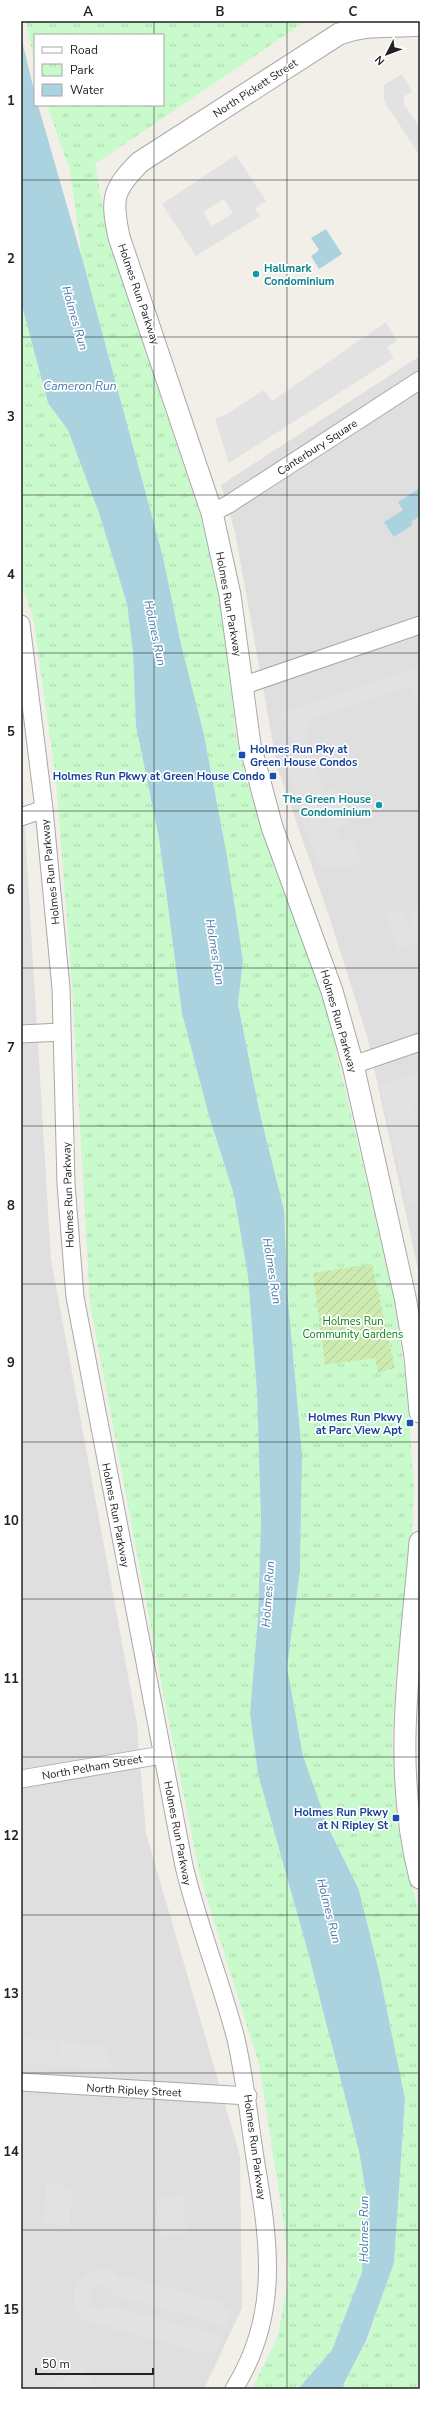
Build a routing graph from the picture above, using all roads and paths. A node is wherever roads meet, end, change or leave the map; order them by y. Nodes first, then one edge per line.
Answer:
1 (420, 25) edge
2 (114, 197) joint
3 (420, 380) edge
4 (212, 513) junction
5 (21, 624) edge
6 (420, 625) edge
7 (242, 686) junction
8 (44, 809) junction
9 (21, 817) edge
10 (62, 1032) junction
11 (21, 1034) edge
12 (420, 1042) edge
13 (353, 1065) junction
14 (420, 1412) edge
15 (420, 1542) edge
16 (162, 1755) junction
17 (21, 1779) edge
18 (419, 1867) edge
19 (21, 2082) edge
20 (248, 2096) junction
21 (234, 2389) edge

1 - 2 street, North Pickett Street
2 - 4 street, Holmes Run Parkway
3 - 4 street, Canterbury Square
4 - 7 street, Holmes Run Parkway
5 - 8 street, Holmes Run Parkway
6 - 7 street
7 - 13 street, Holmes Run Parkway
8 - 9 street
8 - 10 street, Holmes Run Parkway
10 - 11 street
10 - 16 street, Holmes Run Parkway
12 - 13 street
13 - 14 street, Holmes Run Parkway
15 - 18 street
16 - 17 street, North Pelham Street
16 - 20 street, Holmes Run Parkway
19 - 20 street, North Ripley Street
20 - 21 street, Holmes Run Parkway

